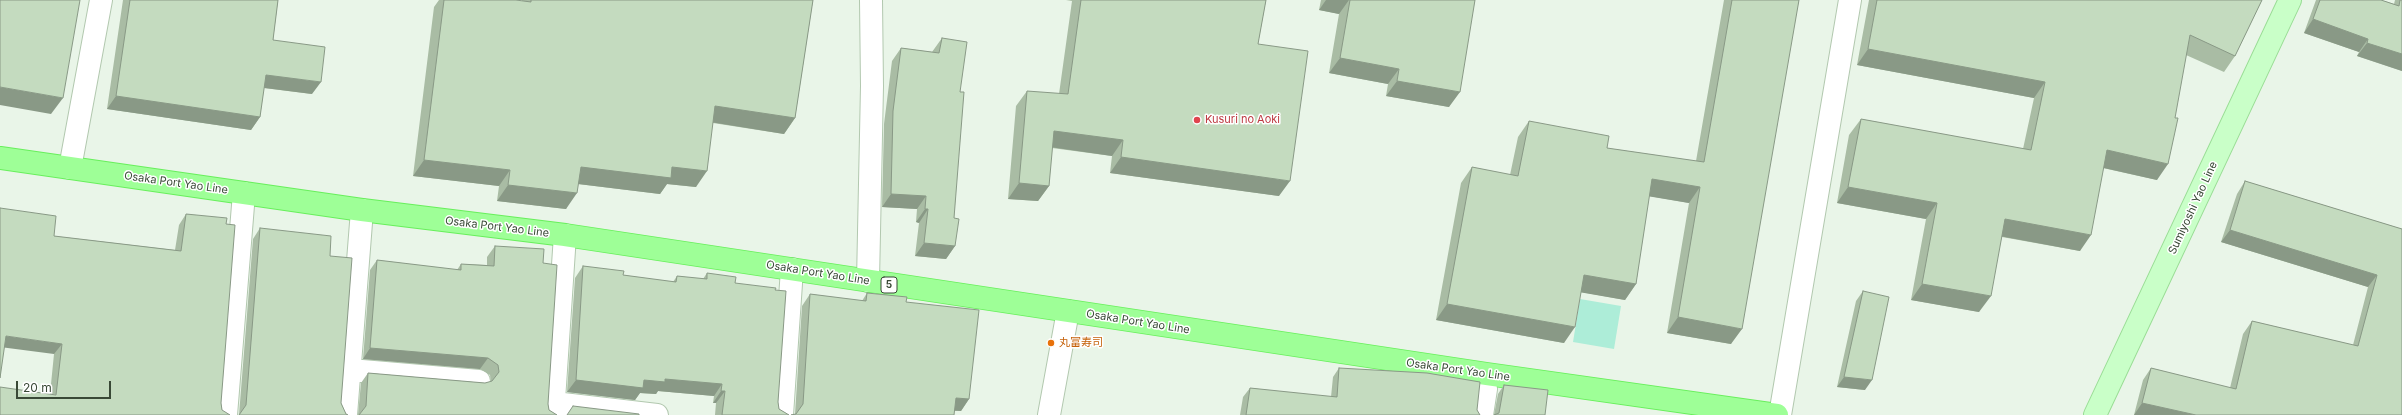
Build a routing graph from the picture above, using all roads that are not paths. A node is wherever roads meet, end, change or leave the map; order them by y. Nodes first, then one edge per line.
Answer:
1 (101, 0) edge
2 (871, 0) edge
3 (1850, 0) edge
4 (2290, 0) edge
5 (0, 158) edge
6 (70, 168) junction
7 (244, 193) junction
8 (362, 210) junction
9 (565, 235) junction
10 (792, 269) junction
11 (868, 281) junction
12 (1068, 311) junction
13 (350, 370) junction
14 (479, 381) edge
15 (1486, 389) dead end
16 (554, 409) edge
17 (226, 415) edge
18 (346, 415) edge
19 (657, 415) edge
20 (782, 415) edge
21 (1049, 415) edge
22 (1482, 415) edge
23 (1778, 415) edge
24 (2095, 415) edge

1 - 6 street
2 - 11 street
3 - 23 street
4 - 24 main road, Sumiyoshi Yao Line
5 - 6 main road, Osaka Port Yao Line / 5
6 - 7 main road, Osaka Port Yao Line / 5
7 - 8 main road, Osaka Port Yao Line / 5
7 - 17 street
8 - 9 main road, Osaka Port Yao Line / 5
8 - 13 street
9 - 10 main road, Osaka Port Yao Line / 5
9 - 16 street
10 - 11 main road, Osaka Port Yao Line / 5
10 - 20 street
11 - 12 main road, Osaka Port Yao Line / 5
12 - 21 street
12 - 23 main road, Osaka Port Yao Line / 5
13 - 14 street
13 - 18 street
15 - 22 street
16 - 19 street

